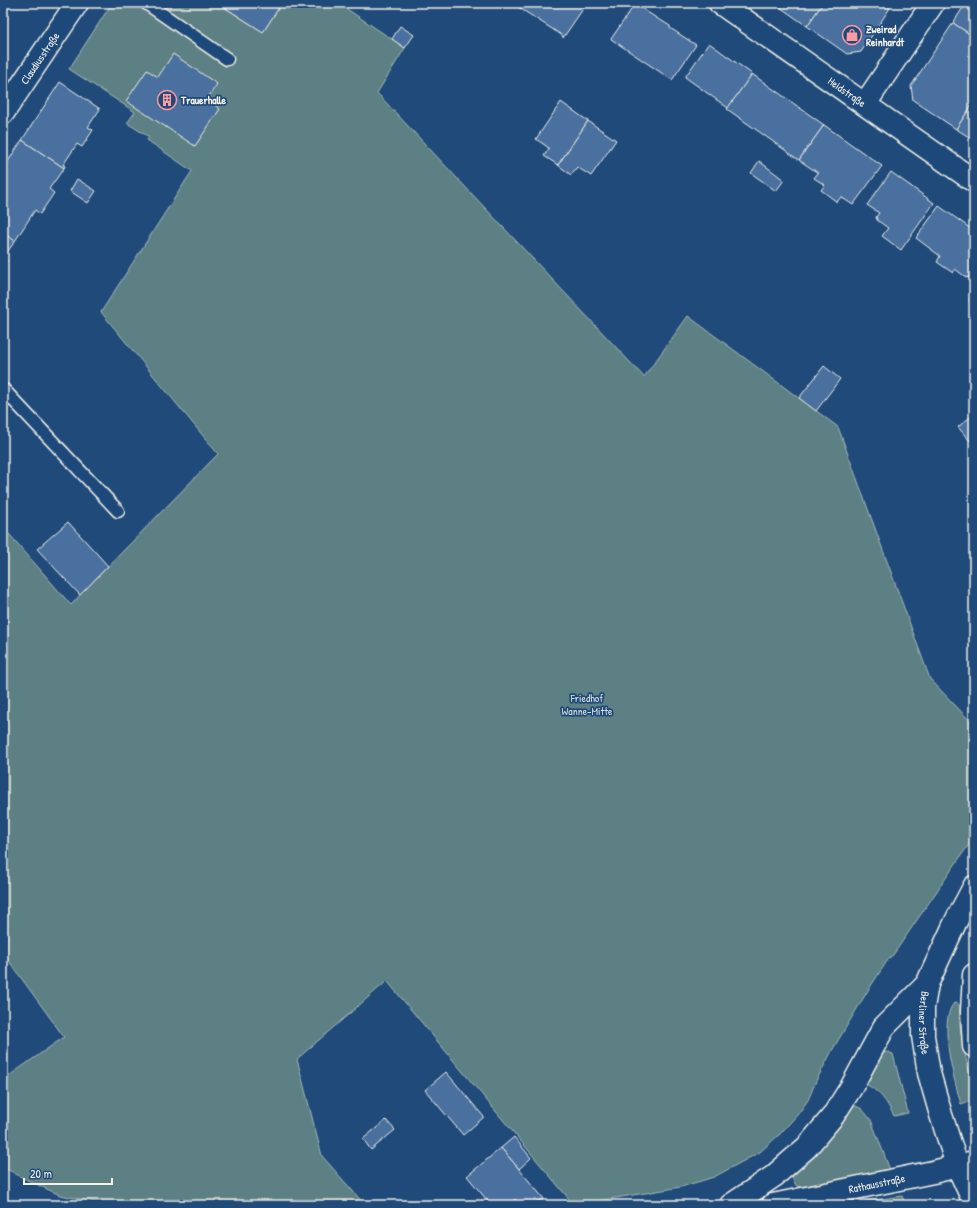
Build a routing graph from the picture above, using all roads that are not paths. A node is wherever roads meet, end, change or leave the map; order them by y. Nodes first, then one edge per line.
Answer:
1 (77, 3) edge
2 (146, 3) edge
3 (720, 3) edge
4 (933, 3) edge
5 (227, 59) dead end
6 (865, 104) junction
7 (3, 113) edge
8 (974, 181) edge
9 (3, 389) edge
10 (118, 511) dead end
11 (974, 887) edge
12 (974, 975) edge
13 (927, 984) junction
14 (974, 1046) edge
15 (966, 1163) edge
16 (974, 1202) edge
17 (731, 1205) edge
18 (773, 1205) edge

1 - 7 street, Claudiusstraße
2 - 5 lane
3 - 6 street, Heidstraße
4 - 6 street
6 - 8 street, Heidstraße
9 - 10 lane
11 - 13 street, Berliner Straße
12 - 14 street
13 - 15 street, Berliner Straße
13 - 17 street
15 - 16 street, Berliner Straße
15 - 18 street, Rathausstraße

